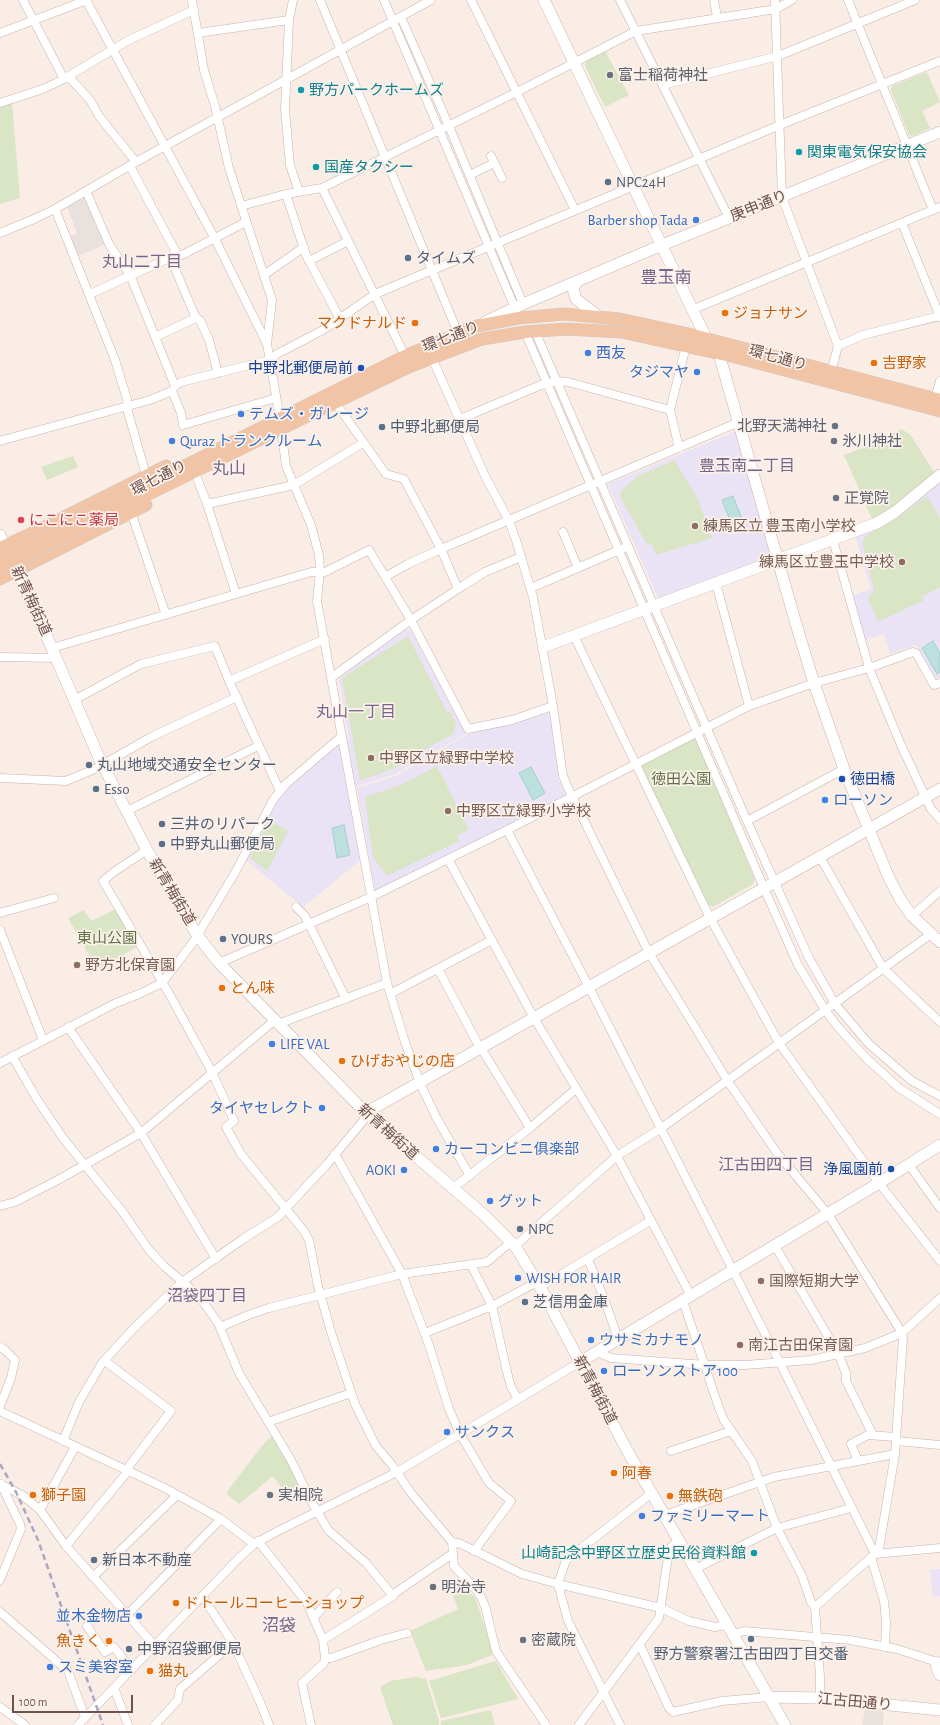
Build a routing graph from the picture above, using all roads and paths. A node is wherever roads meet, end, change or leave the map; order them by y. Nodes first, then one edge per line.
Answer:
1 (23, 0) edge
2 (86, 0) edge
3 (192, 0) edge
4 (293, 0) edge
5 (320, 0) edge
6 (384, 0) edge
7 (431, 0) edge
8 (471, 0) edge
9 (544, 0) edge
10 (620, 0) edge
11 (714, 0) edge
12 (775, 0) edge
13 (792, 0) edge
14 (848, 0) edge
15 (915, 0) edge
16 (776, 9) junction
17 (194, 10) junction
18 (401, 17) junction
19 (717, 17) junction
20 (34, 20) junction
21 (289, 20) junction
22 (393, 22) junction
23 (857, 24) junction
24 (636, 31) junction
25 (0, 33) edge
26 (198, 33) junction
27 (341, 50) junction
28 (112, 51) junction
29 (778, 56) junction
30 (940, 61) edge
31 (575, 62) junction
32 (66, 78) junction
33 (286, 80) junction
34 (882, 84) junction
35 (663, 85) junction
36 (517, 92) junction
37 (0, 103) edge
38 (218, 118) junction
39 (780, 125) junction
40 (449, 126) junction
41 (438, 131) junction
42 (940, 132) edge
43 (907, 145) junction
44 (165, 147) junction
45 (386, 156) junction
46 (700, 159) junction
47 (133, 164) junction
48 (470, 175) junction
49 (502, 178) dead end
50 (635, 185) junction
51 (322, 188) junction
52 (86, 191) junction
53 (299, 192) junction
54 (286, 194) junction
55 (782, 197) junction
56 (241, 206) junction
57 (937, 208) edge
58 (55, 209) junction
59 (575, 210) junction
60 (729, 218) junction
61 (246, 222) junction
62 (902, 223) junction
63 (0, 233) edge
64 (215, 239) junction
65 (348, 241) junction
66 (498, 243) junction
67 (663, 245) junction
68 (304, 247) junction
69 (488, 247) junction
70 (174, 258) junction
71 (309, 261) junction
72 (807, 262) junction
73 (433, 270) junction
74 (130, 275) junction
75 (264, 275) junction
76 (577, 281) junction
77 (90, 294) junction
78 (375, 294) junction
79 (519, 306) junction
80 (694, 309) junction
81 (598, 316) junction
82 (940, 316) edge
83 (196, 318) junction
84 (340, 319) junction
85 (477, 326) junction
86 (530, 331) junction
87 (458, 332) junction
88 (155, 337) junction
89 (708, 340) junction
90 (267, 344) junction
91 (686, 346) junction
92 (838, 346) junction
93 (719, 354) junction
94 (405, 356) junction
95 (432, 358) junction
96 (270, 360) junction
97 (831, 372) junction
98 (218, 373) junction
99 (355, 380) junction
100 (557, 381) junction
101 (940, 381) edge
102 (547, 384) junction
103 (173, 389) junction
104 (276, 398) junction
105 (938, 400) edge
106 (332, 404) junction
107 (128, 406) junction
108 (670, 410) junction
109 (940, 411) edge
110 (279, 413) junction
111 (460, 419) junction
112 (739, 422) junction
113 (282, 435) junction
114 (0, 441) edge
115 (363, 443) junction
116 (680, 448) junction
117 (146, 475) junction
118 (940, 475) edge
119 (197, 478) junction
120 (601, 482) junction
121 (294, 485) junction
122 (592, 486) junction
123 (207, 504) junction
124 (131, 512) junction
125 (92, 517) junction
126 (509, 521) junction
127 (562, 532) dead end
128 (833, 540) junction
129 (2, 542) edge
130 (629, 546) junction
131 (441, 550) junction
132 (619, 550) junction
133 (521, 557) junction
134 (0, 560) edge
135 (776, 560) junction
136 (578, 568) junction
137 (0, 570) edge
138 (16, 570) junction
139 (320, 571) junction
140 (384, 577) junction
141 (0, 579) edge
142 (716, 583) junction
143 (531, 588) junction
144 (458, 589) junction
145 (236, 594) junction
146 (649, 608) junction
147 (166, 615) junction
148 (411, 620) junction
149 (574, 636) junction
150 (325, 639) junction
151 (543, 647) junction
152 (54, 653) junction
153 (0, 657) edge
154 (869, 668) junction
155 (332, 676) junction
156 (229, 680) junction
157 (940, 683) edge
158 (814, 684) junction
159 (237, 697) junction
160 (74, 700) junction
161 (554, 706) junction
162 (749, 706) junction
163 (707, 728) junction
164 (697, 733) junction
165 (342, 736) junction
166 (258, 746) junction
167 (635, 763) junction
168 (103, 765) junction
169 (844, 769) junction
170 (0, 778) edge
171 (940, 789) edge
172 (280, 791) junction
173 (572, 796) junction
174 (926, 797) junction
175 (127, 811) junction
176 (940, 819) edge
177 (747, 821) junction
178 (507, 830) junction
179 (868, 830) junction
180 (147, 850) junction
181 (820, 857) junction
182 (448, 859) junction
183 (769, 886) junction
184 (940, 891) edge
185 (371, 897) junction
186 (54, 898) dead end
187 (296, 907) dead end
188 (0, 913) edge
189 (912, 916) junction
190 (710, 918) junction
191 (309, 924) junction
192 (0, 930) edge
193 (931, 934) junction
194 (196, 938) junction
195 (492, 940) junction
196 (940, 942) edge
197 (649, 953) junction
198 (219, 963) junction
199 (883, 968) junction
200 (438, 969) junction
201 (162, 983) junction
202 (387, 983) junction
203 (589, 987) junction
204 (390, 994) junction
205 (346, 999) junction
206 (835, 1004) junction
207 (825, 1010) junction
208 (534, 1018) junction
209 (276, 1022) junction
210 (940, 1022) edge
211 (68, 1027) junction
212 (44, 1040) junction
213 (779, 1043) junction
214 (481, 1048) junction
215 (12, 1056) junction
216 (0, 1063) edge
217 (212, 1072) junction
218 (727, 1080) junction
219 (420, 1083) junction
220 (576, 1089) junction
221 (940, 1096) edge
222 (940, 1114) edge
223 (368, 1116) junction
224 (530, 1128) junction
225 (660, 1129) junction
226 (141, 1133) junction
227 (940, 1144) edge
228 (335, 1154) junction
229 (617, 1156) junction
230 (84, 1164) junction
231 (909, 1165) junction
232 (470, 1176) junction
233 (879, 1183) junction
234 (453, 1188) junction
235 (0, 1206) edge
236 (940, 1208) edge
237 (286, 1209) junction
238 (828, 1214) junction
239 (650, 1221) junction
240 (513, 1244) junction
241 (774, 1246) junction
242 (216, 1259) junction
243 (588, 1259) junction
244 (940, 1262) edge
245 (471, 1265) junction
246 (733, 1271) junction
247 (402, 1274) junction
248 (182, 1282) junction
249 (539, 1284) junction
250 (321, 1295) junction
251 (687, 1298) junction
252 (940, 1298) edge
253 (492, 1306) junction
254 (220, 1327) junction
255 (425, 1333) junction
256 (902, 1333) junction
257 (618, 1339) junction
258 (0, 1347) edge
259 (597, 1352) junction
260 (838, 1353) junction
261 (105, 1360) junction
262 (580, 1362) junction
263 (780, 1363) junction
264 (705, 1365) junction
265 (351, 1393) junction
266 (518, 1400) junction
267 (0, 1406) edge
268 (0, 1411) edge
269 (268, 1422) junction
270 (731, 1431) junction
271 (460, 1434) junction
272 (873, 1435) junction
273 (896, 1439) junction
274 (63, 1441) junction
275 (940, 1445) edge
276 (75, 1447) junction
277 (671, 1452) dead end
278 (895, 1454) junction
279 (858, 1461) junction
280 (830, 1466) junction
281 (127, 1470) junction
282 (397, 1472) junction
283 (759, 1482) junction
284 (0, 1484) edge
285 (652, 1493) junction
286 (177, 1495) junction
287 (851, 1508) junction
288 (40, 1510) junction
289 (318, 1511) junction
290 (665, 1515) junction
291 (221, 1519) junction
292 (777, 1528) junction
293 (678, 1540) junction
294 (256, 1542) junction
295 (452, 1542) junction
296 (66, 1546) junction
297 (940, 1548) edge
298 (474, 1551) junction
299 (452, 1554) junction
300 (873, 1555) junction
301 (695, 1569) junction
302 (93, 1577) junction
303 (0, 1580) edge
304 (558, 1584) junction
305 (337, 1592) dead end
306 (202, 1596) junction
307 (393, 1596) junction
308 (815, 1607) junction
309 (661, 1608) junction
310 (0, 1612) edge
311 (127, 1615) junction
312 (314, 1617) junction
313 (87, 1626) dead end
314 (730, 1629) junction
315 (407, 1633) dead end
316 (818, 1636) junction
317 (324, 1640) junction
318 (233, 1643) junction
319 (154, 1645) junction
320 (640, 1645) junction
321 (885, 1647) junction
322 (325, 1658) junction
323 (938, 1663) edge
324 (131, 1669) junction
325 (940, 1675) edge
326 (114, 1688) junction
327 (604, 1692) junction
328 (769, 1697) junction
329 (820, 1698) junction
330 (0, 1707) edge
331 (940, 1710) edge
332 (85, 1717) junction
333 (26, 1725) edge
334 (78, 1725) edge
335 (128, 1725) edge
336 (155, 1725) edge
337 (268, 1725) edge
338 (311, 1725) edge
339 (546, 1725) edge
340 (579, 1725) edge
341 (620, 1725) edge
342 (786, 1725) edge

1 - 20 street
2 - 20 street
2 - 28 street
3 - 17 street
4 - 21 street
5 - 27 street
6 - 22 street
7 - 18 street
8 - 36 street
9 - 31 street
10 - 24 street
11 - 19 street
12 - 16 street
13 - 16 street
14 - 23 street
15 - 23 street
16 - 19 street
16 - 29 street
17 - 26 street
17 - 28 street
18 - 22 street
18 - 40 street
19 - 24 street
20 - 25 street
20 - 32 street
21 - 26 street
21 - 33 street
22 - 27 street
22 - 41 street
23 - 29 street
23 - 34 street
24 - 31 street
24 - 35 street
26 - 38 street
27 - 33 street
27 - 45 street
28 - 32 street
28 - 44 street
29 - 35 street
29 - 39 street
30 - 34 street
31 - 36 street
31 - 50 street
32 - 37 street
32 - 47 street
33 - 38 street
33 - 53 street
34 - 39 street
34 - 43 street
35 - 46 street
36 - 40 street
36 - 59 street
38 - 44 street
38 - 56 street
39 - 46 street
39 - 55 street
40 - 41 street
40 - 48 street
41 - 45 street
41 - 69 street
42 - 43 street, 庚申通り
43 - 55 street, 庚申通り
43 - 57 street
44 - 47 street
44 - 64 street
45 - 51 street
45 - 73 street
46 - 50 street
46 - 60 street
47 - 52 street
47 - 70 street
48 - 49 street
48 - 66 street
50 - 59 street
50 - 67 street
51 - 53 street
51 - 65 street
52 - 58 street
52 - 74 street
53 - 54 street
54 - 56 street
54 - 68 street
55 - 60 street, 庚申通り
55 - 72 street
56 - 61 street
57 - 62 street
58 - 63 street
58 - 77 street
59 - 66 street
60 - 67 street, 庚申通り
61 - 64 street
61 - 75 street
62 - 72 street
62 - 82 street
64 - 70 street
64 - 90 street
65 - 71 street
65 - 78 street
66 - 69 street
66 - 79 street
67 - 76 street, 庚申通り
67 - 80 street
68 - 71 street
68 - 75 street
69 - 73 street
69 - 79 street
70 - 74 street
70 - 83 street
71 - 84 street
72 - 80 street
72 - 92 street
73 - 78 street
73 - 87 street
74 - 77 street
74 - 88 street
75 - 90 street
76 - 79 street, 庚申通り
76 - 81 street
77 - 107 street
78 - 84 street
78 - 94 street
79 - 85 street, 庚申通り
80 - 89 street
81 - 85 main road, 環七通り
81 - 89 main road, 環七通り
82 - 92 street
83 - 88 street
83 - 98 street
84 - 96 street
85 - 87 main road, 環七通り
86 - 91 main road, 環七通り
86 - 95 main road, 環七通り
86 - 100 street
86 - 102 street
87 - 94 main road, 環七通り
88 - 103 street
89 - 93 street
89 - 97 main road, 環七通り
90 - 96 street
91 - 93 main road, 環七通り
91 - 108 street
92 - 97 street
93 - 109 main road, 環七通り
93 - 112 street
94 - 99 main road, 環七通り
95 - 106 main road, 環七通り
95 - 111 street
96 - 98 street
96 - 104 street
97 - 105 main road, 環七通り
98 - 103 street
99 - 110 main road
99 - 125 main road, 環七通り
100 - 102 street
100 - 108 street
100 - 120 street
101 - 105 street
102 - 111 street
102 - 122 street
103 - 104 street
103 - 107 street
104 - 110 street
106 - 113 main road
106 - 115 street
106 - 125 main road, 環七通り
107 - 114 street
107 - 117 street
108 - 116 street
110 - 117 main road
111 - 126 street
112 - 116 street
112 - 135 street
113 - 119 main road
113 - 121 street
115 - 121 street
115 - 131 street
116 - 120 street
117 - 129 main road
118 - 128 street
119 - 123 street
119 - 124 main road
120 - 122 street
120 - 130 street
121 - 123 street
121 - 139 street
122 - 126 street
122 - 132 street
123 - 145 street
124 - 138 main road
124 - 147 street
125 - 134 main road, 環七通り, bridge
125 - 137 main road, 環七通り, bridge
126 - 131 street
126 - 133 street
127 - 136 street
128 - 135 street
128 - 154 street
129 - 138 street, 新青梅街道
130 - 132 street
130 - 146 street
131 - 140 street
131 - 144 street
132 - 136 street
132 - 146 street
133 - 143 street
133 - 144 street
135 - 142 street
135 - 158 street
136 - 143 street
138 - 141 main road
138 - 152 street, 新青梅街道
139 - 140 street
139 - 145 street
139 - 150 street
140 - 148 street
142 - 146 street
142 - 162 street
143 - 151 street
144 - 148 street
145 - 147 street
146 - 149 street
146 - 163 street
146 - 164 street
147 - 152 street
148 - 155 street
148 - 161 street
149 - 151 street
149 - 167 street
150 - 155 street
150 - 156 street
151 - 161 street
152 - 153 street
152 - 160 street, 新青梅街道
154 - 157 street
154 - 158 street
154 - 174 street
155 - 165 street
156 - 159 street
156 - 160 street
158 - 162 street
158 - 169 street
159 - 166 street
159 - 168 street
160 - 168 street, 新青梅街道
161 - 173 street
162 - 163 street
163 - 164 street
163 - 177 street
164 - 167 street
164 - 183 street
165 - 172 street
165 - 185 street
166 - 172 street
166 - 175 street
167 - 173 street
167 - 190 street
168 - 170 street
168 - 175 street, 新青梅街道
169 - 177 street
169 - 179 street
171 - 174 street
172 - 194 street
173 - 178 street
173 - 197 street
174 - 176 street
174 - 179 street
175 - 180 street, 新青梅街道
177 - 183 street
178 - 182 street
178 - 203 street
179 - 181 street
179 - 189 street
180 - 194 street, 新青梅街道
180 - 201 street
181 - 183 street
181 - 199 street
182 - 185 street
182 - 195 street
183 - 190 street
183 - 206 street
183 - 207 street
184 - 189 street
185 - 191 street
185 - 202 street
186 - 188 street
187 - 191 street
189 - 193 street
190 - 197 street
190 - 213 street
191 - 198 street
191 - 205 street
192 - 212 street
193 - 196 street
193 - 199 street
194 - 198 street, 新青梅街道
194 - 201 street
195 - 200 street
195 - 208 street
197 - 203 street
197 - 218 street
198 - 209 street, 新青梅街道
199 - 206 street
199 - 210 street
200 - 204 street
200 - 214 street
201 - 211 street
201 - 217 street
202 - 204 street
202 - 205 street
203 - 208 street
203 - 225 street
204 - 219 street
205 - 209 street
206 - 207 street
206 - 221 street
207 - 213 street
207 - 222 street
208 - 214 street
208 - 220 street
209 - 217 street
209 - 223 street, 新青梅街道
211 - 212 street
211 - 226 street
212 - 215 street
213 - 218 street
213 - 233 street
214 - 219 street
214 - 224 street
215 - 216 street
215 - 230 street
217 - 226 street
217 - 237 street
218 - 225 street
218 - 238 street
219 - 223 street
219 - 232 street
220 - 224 street
220 - 229 street
223 - 228 street
223 - 234 street, 新青梅街道
224 - 232 street
225 - 229 street
225 - 246 street
226 - 230 street
226 - 242 street
227 - 231 street
228 - 237 street
228 - 247 street
229 - 239 street
229 - 240 street
230 - 235 street
230 - 248 street
231 - 233 street
231 - 236 street
232 - 234 street
233 - 238 street
233 - 244 street
234 - 240 street, 新青梅街道
237 - 242 street
237 - 250 street
238 - 241 street
238 - 256 street
239 - 243 street
239 - 251 street
240 - 245 street
240 - 249 street, 新青梅街道
241 - 246 street
241 - 260 street
242 - 248 street
243 - 249 street
243 - 257 street
245 - 247 street
245 - 253 street
246 - 251 street
246 - 263 street
247 - 250 street
247 - 255 street
248 - 254 street
248 - 261 street
249 - 253 street
249 - 262 street, 新青梅街道
250 - 254 street
250 - 265 street
251 - 257 street
251 - 264 street
252 - 256 street
253 - 255 street
253 - 266 street
254 - 269 street
255 - 271 street
256 - 260 street
256 - 273 street
257 - 259 street
258 - 267 street
259 - 262 street
259 - 264 street
260 - 263 street
260 - 272 street
261 - 274 street
261 - 281 street
262 - 266 street
262 - 285 street, 新青梅街道
263 - 264 street
263 - 280 street
264 - 270 street
265 - 269 street
265 - 282 street
266 - 271 street
268 - 274 street
269 - 289 street
270 - 277 street
270 - 283 street
271 - 282 street
271 - 298 street
272 - 273 street
272 - 279 street
273 - 275 street
273 - 278 street
274 - 276 street
276 - 281 street
276 - 288 street
278 - 279 street
278 - 300 street
279 - 280 street
280 - 283 street
280 - 287 street
281 - 286 street
281 - 296 street
282 - 289 street
282 - 295 street
283 - 290 street
283 - 292 street
284 - 288 street
284 - 303 street
285 - 290 street, 新青梅街道
285 - 304 street
286 - 291 street
286 - 302 street
287 - 292 street
287 - 300 street
288 - 296 street
289 - 294 street
289 - 307 street
290 - 293 street, 新青梅街道
291 - 294 street
291 - 311 street
292 - 301 street
292 - 308 street
293 - 301 street, 新青梅街道
293 - 309 street
294 - 306 street
294 - 312 street
295 - 298 street
295 - 299 street
296 - 302 street
297 - 300 street
298 - 304 street
299 - 307 street
299 - 339 street
300 - 308 street
300 - 321 street
301 - 314 street, 新青梅街道
302 - 311 street
304 - 309 street
304 - 327 street
305 - 312 street
306 - 318 street
306 - 319 street
307 - 317 street
308 - 316 street
309 - 314 street
309 - 320 street
310 - 332 street
311 - 319 street
312 - 317 street
313 - 324 street
314 - 316 street
314 - 328 street, 新青梅街道
315 - 322 street
316 - 321 street
316 - 329 street
317 - 322 street
318 - 336 street
318 - 337 street
319 - 324 street
320 - 327 street
320 - 328 street
321 - 323 street
322 - 338 street
323 - 325 street
324 - 326 street
326 - 332 street
326 - 335 street
327 - 340 street
327 - 341 street
328 - 329 street, 江古田通り
328 - 342 street, 新青梅街道
329 - 331 street, 江古田通り
330 - 333 street
332 - 334 street

